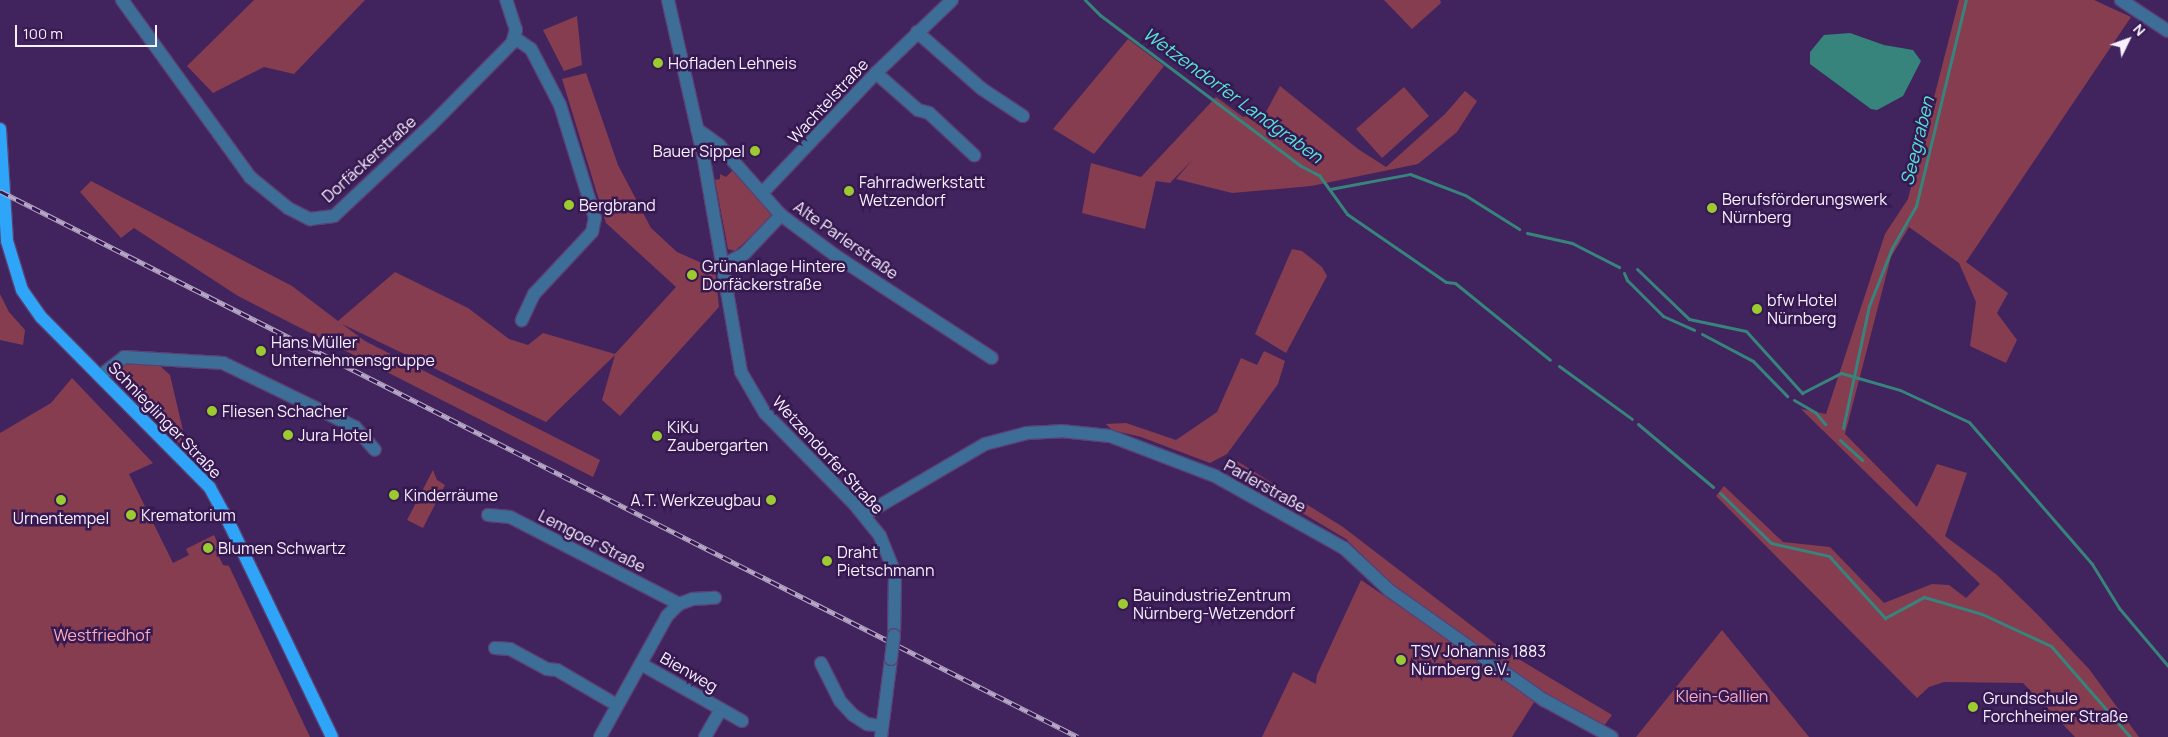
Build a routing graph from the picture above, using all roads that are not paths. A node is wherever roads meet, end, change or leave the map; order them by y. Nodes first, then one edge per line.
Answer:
1 (122, 0) edge
2 (506, 0) edge
3 (668, 0) edge
4 (952, 0) edge
5 (2122, 0) edge
6 (2168, 31) edge
7 (917, 32) junction
8 (515, 38) junction
9 (876, 73) junction
10 (1022, 116) dead end
11 (0, 129) edge
12 (697, 129) junction
13 (974, 155) dead end
14 (763, 192) junction
15 (781, 215) junction
16 (723, 265) junction
17 (522, 320) dead end
18 (992, 358) dead end
19 (100, 376) junction
20 (375, 450) dead end
21 (488, 515) dead end
22 (864, 515) junction
23 (715, 598) dead end
24 (679, 604) junction
25 (495, 648) dead end
26 (821, 663) dead end
27 (641, 664) junction
28 (617, 705) junction
29 (721, 709) junction
30 (742, 721) dead end
31 (882, 732) edge
32 (332, 737) edge
33 (600, 737) edge
34 (705, 737) edge
35 (1612, 737) edge

1 - 8 street, Dorfäckerstraße
2 - 8 street
3 - 12 street, Wetzendorfer Straße
4 - 7 street, Wachtelstraße
5 - 6 street
7 - 9 street, Wachtelstraße
7 - 10 street
8 - 17 street
9 - 13 street
9 - 14 street, Wachtelstraße
11 - 19 main road, Schnieglinger Straße
12 - 14 street, Alte Parlerstraße
12 - 16 street, Wetzendorfer Straße
14 - 15 street, Alte Parlerstraße
15 - 16 street
15 - 18 street, Alte Parlerstraße
16 - 22 street, Wetzendorfer Straße
19 - 20 street
19 - 32 main road, Schnieglinger Straße
21 - 24 street, Lemgoer Straße
22 - 31 street, Wetzendorfer Straße, bridge
22 - 35 street, Parlerstraße
23 - 24 street
24 - 27 street, Bienweg
25 - 28 street
26 - 31 street
27 - 28 street, Bienweg
27 - 29 street, Bienweg
28 - 33 street, Bienweg
29 - 30 street, Bienweg
29 - 34 street, Bienweg

